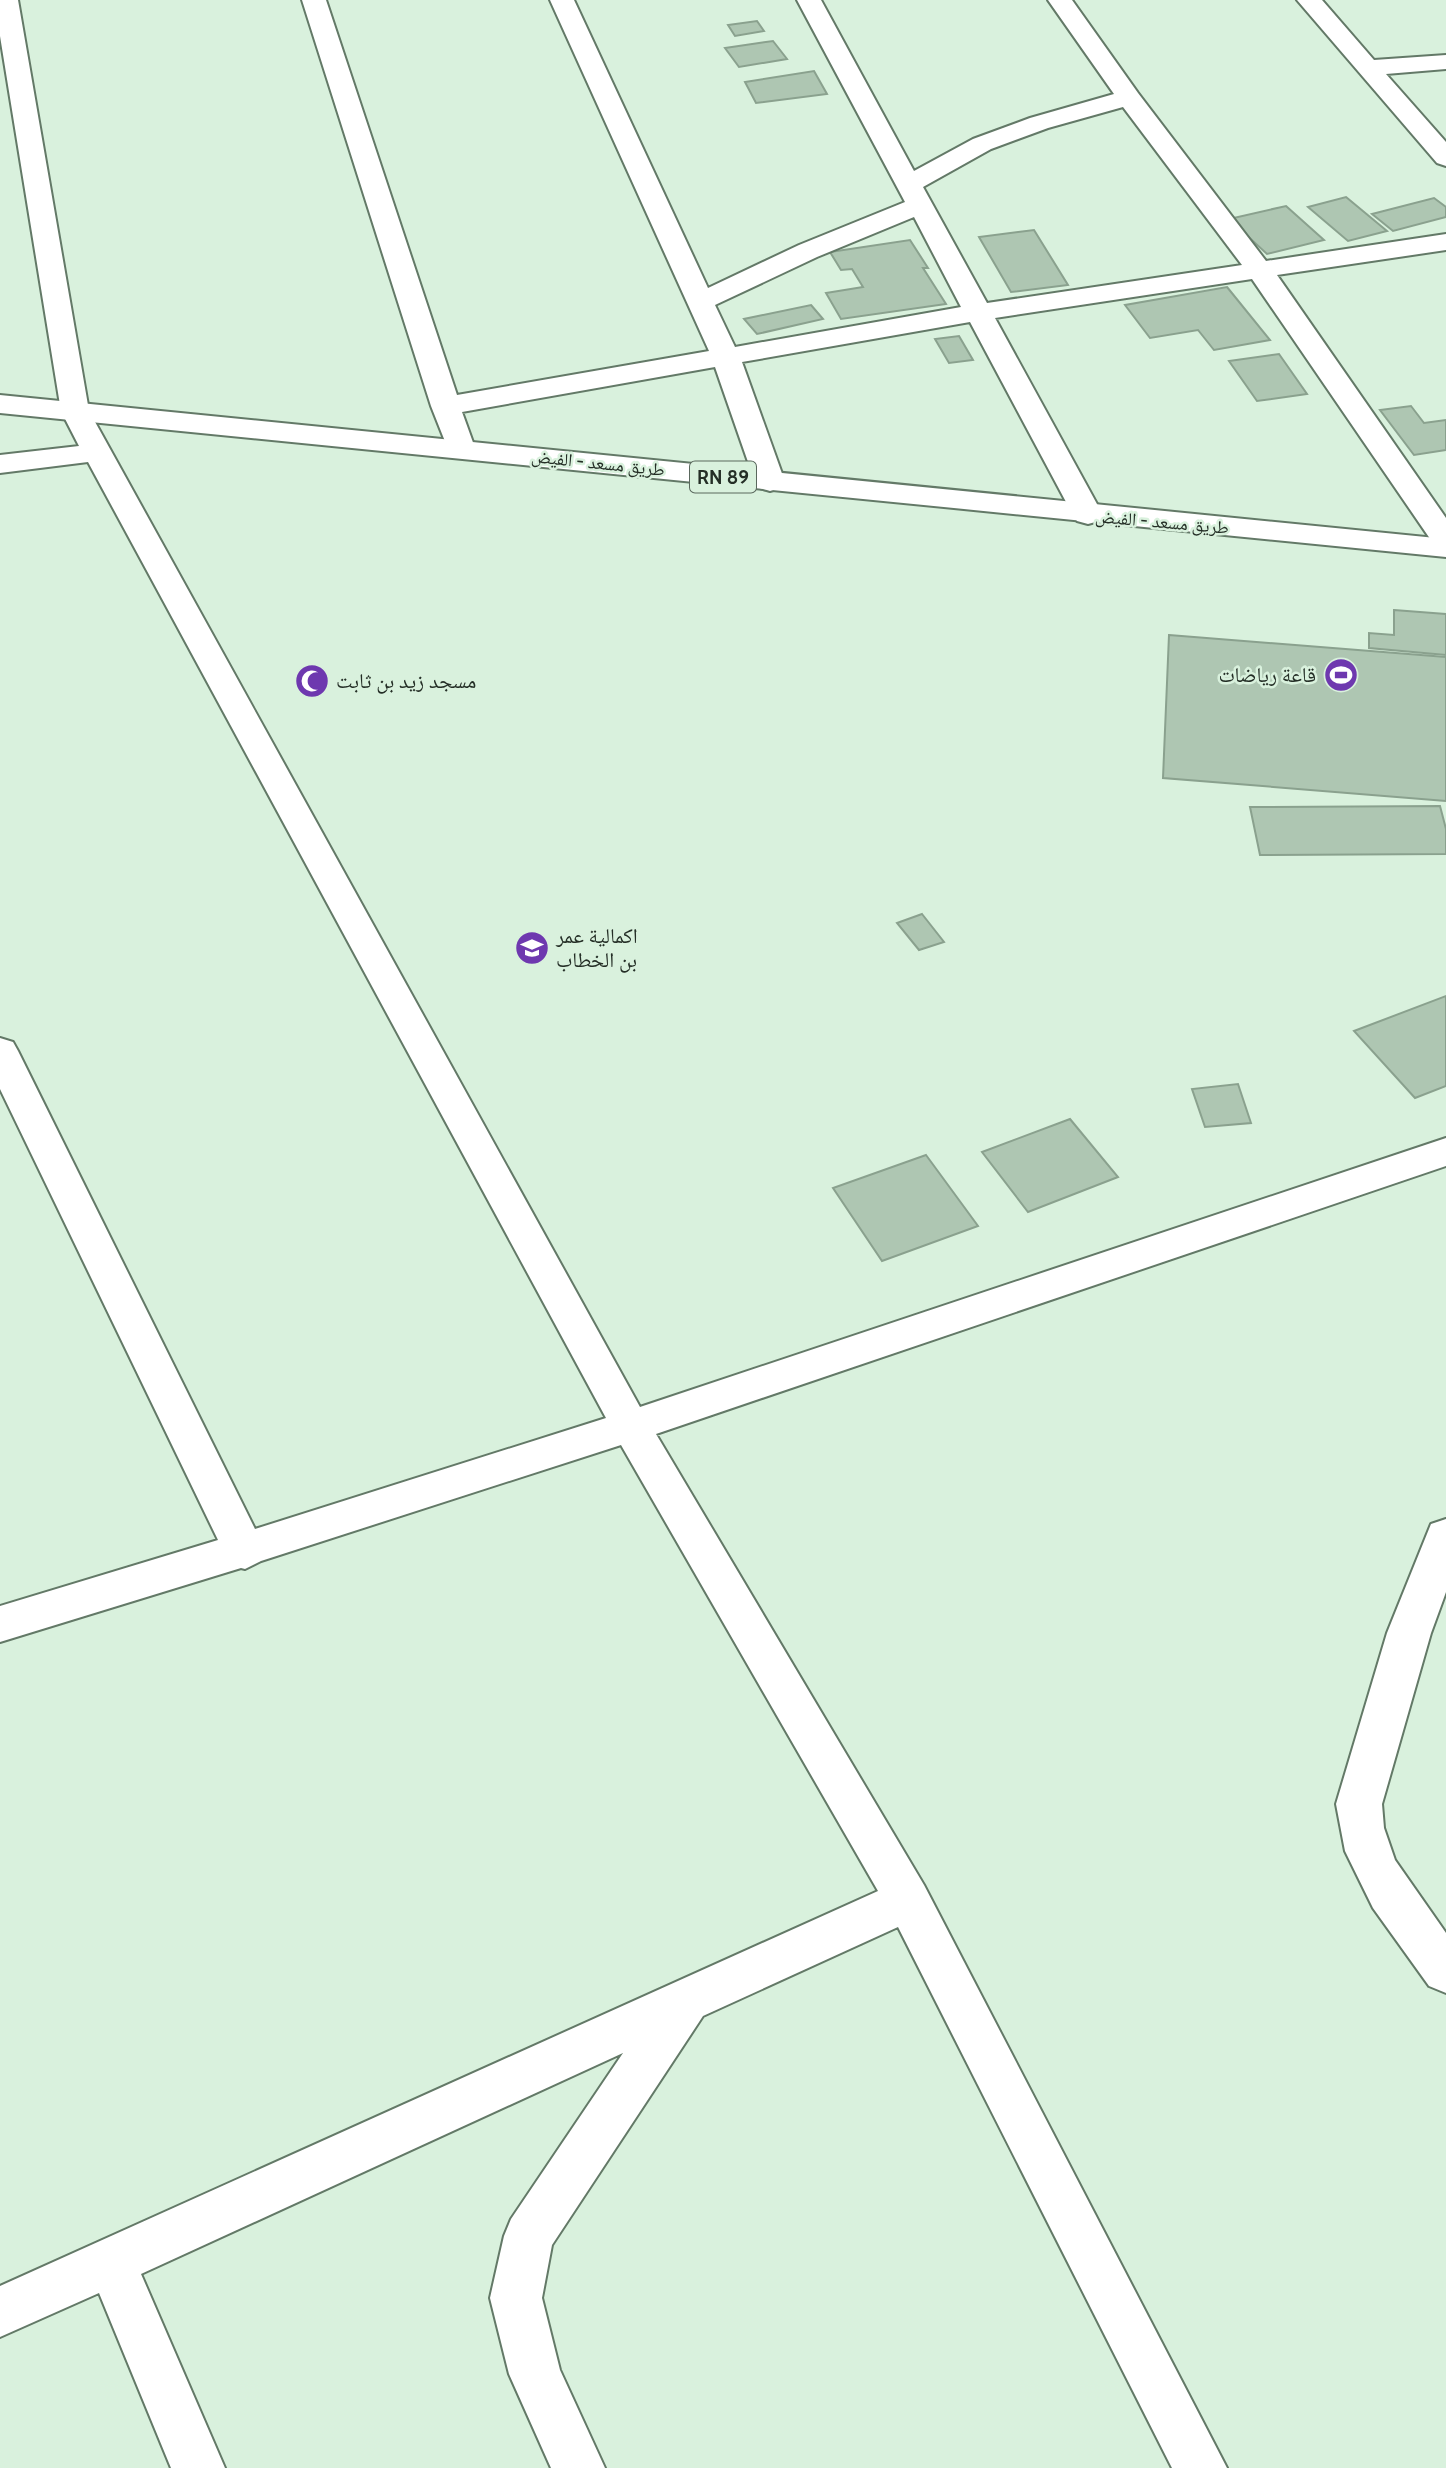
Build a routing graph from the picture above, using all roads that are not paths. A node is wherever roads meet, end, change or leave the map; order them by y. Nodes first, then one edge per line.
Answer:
1 (6, 0) edge
2 (314, 0) edge
3 (562, 0) edge
4 (808, 0) edge
5 (1060, 0) edge
6 (1309, 0) edge
7 (1446, 62) edge
8 (1367, 68) junction
9 (1129, 98) junction
10 (1446, 158) edge
11 (915, 195) junction
12 (1446, 242) edge
13 (1258, 268) junction
14 (700, 302) junction
15 (979, 312) junction
16 (726, 358) junction
17 (0, 404) edge
18 (445, 406) junction
19 (75, 411) junction
20 (460, 448) junction
21 (98, 452) junction
22 (0, 464) edge
23 (770, 482) junction
24 (1088, 515) junction
25 (1446, 540) edge
26 (1446, 548) edge
27 (0, 1051) edge
28 (1446, 1152) edge
29 (632, 1427) junction
30 (1446, 1535) edge
31 (245, 1552) junction
32 (0, 1624) edge
33 (908, 1900) junction
34 (1446, 1971) edge
35 (687, 1998) junction
36 (111, 2262) junction
37 (0, 2312) edge
38 (1189, 2463) edge
39 (198, 2468) edge
40 (578, 2468) edge

1 - 19 street
2 - 18 street
3 - 14 street
4 - 11 street
5 - 9 street
6 - 8 street
7 - 8 street
8 - 10 street
9 - 11 street
9 - 13 street
11 - 14 street
11 - 15 street
12 - 13 street
13 - 15 street
13 - 25 street
14 - 16 street
15 - 16 street
15 - 24 street
16 - 18 street
16 - 23 street
17 - 19 street, طريق مسعد - الفيض / RN 89
18 - 20 street
19 - 20 street, طريق مسعد - الفيض / RN 89
19 - 21 street
20 - 23 street, طريق مسعد - الفيض / RN 89
21 - 22 street
21 - 29 street
23 - 24 street, طريق مسعد - الفيض / RN 89
24 - 26 street, طريق مسعد - الفيض / RN 89
27 - 31 street
28 - 29 street
29 - 31 street
29 - 33 street
30 - 34 street
31 - 32 street
33 - 35 street
33 - 38 street
35 - 36 street
35 - 40 street
36 - 37 street
36 - 39 street

